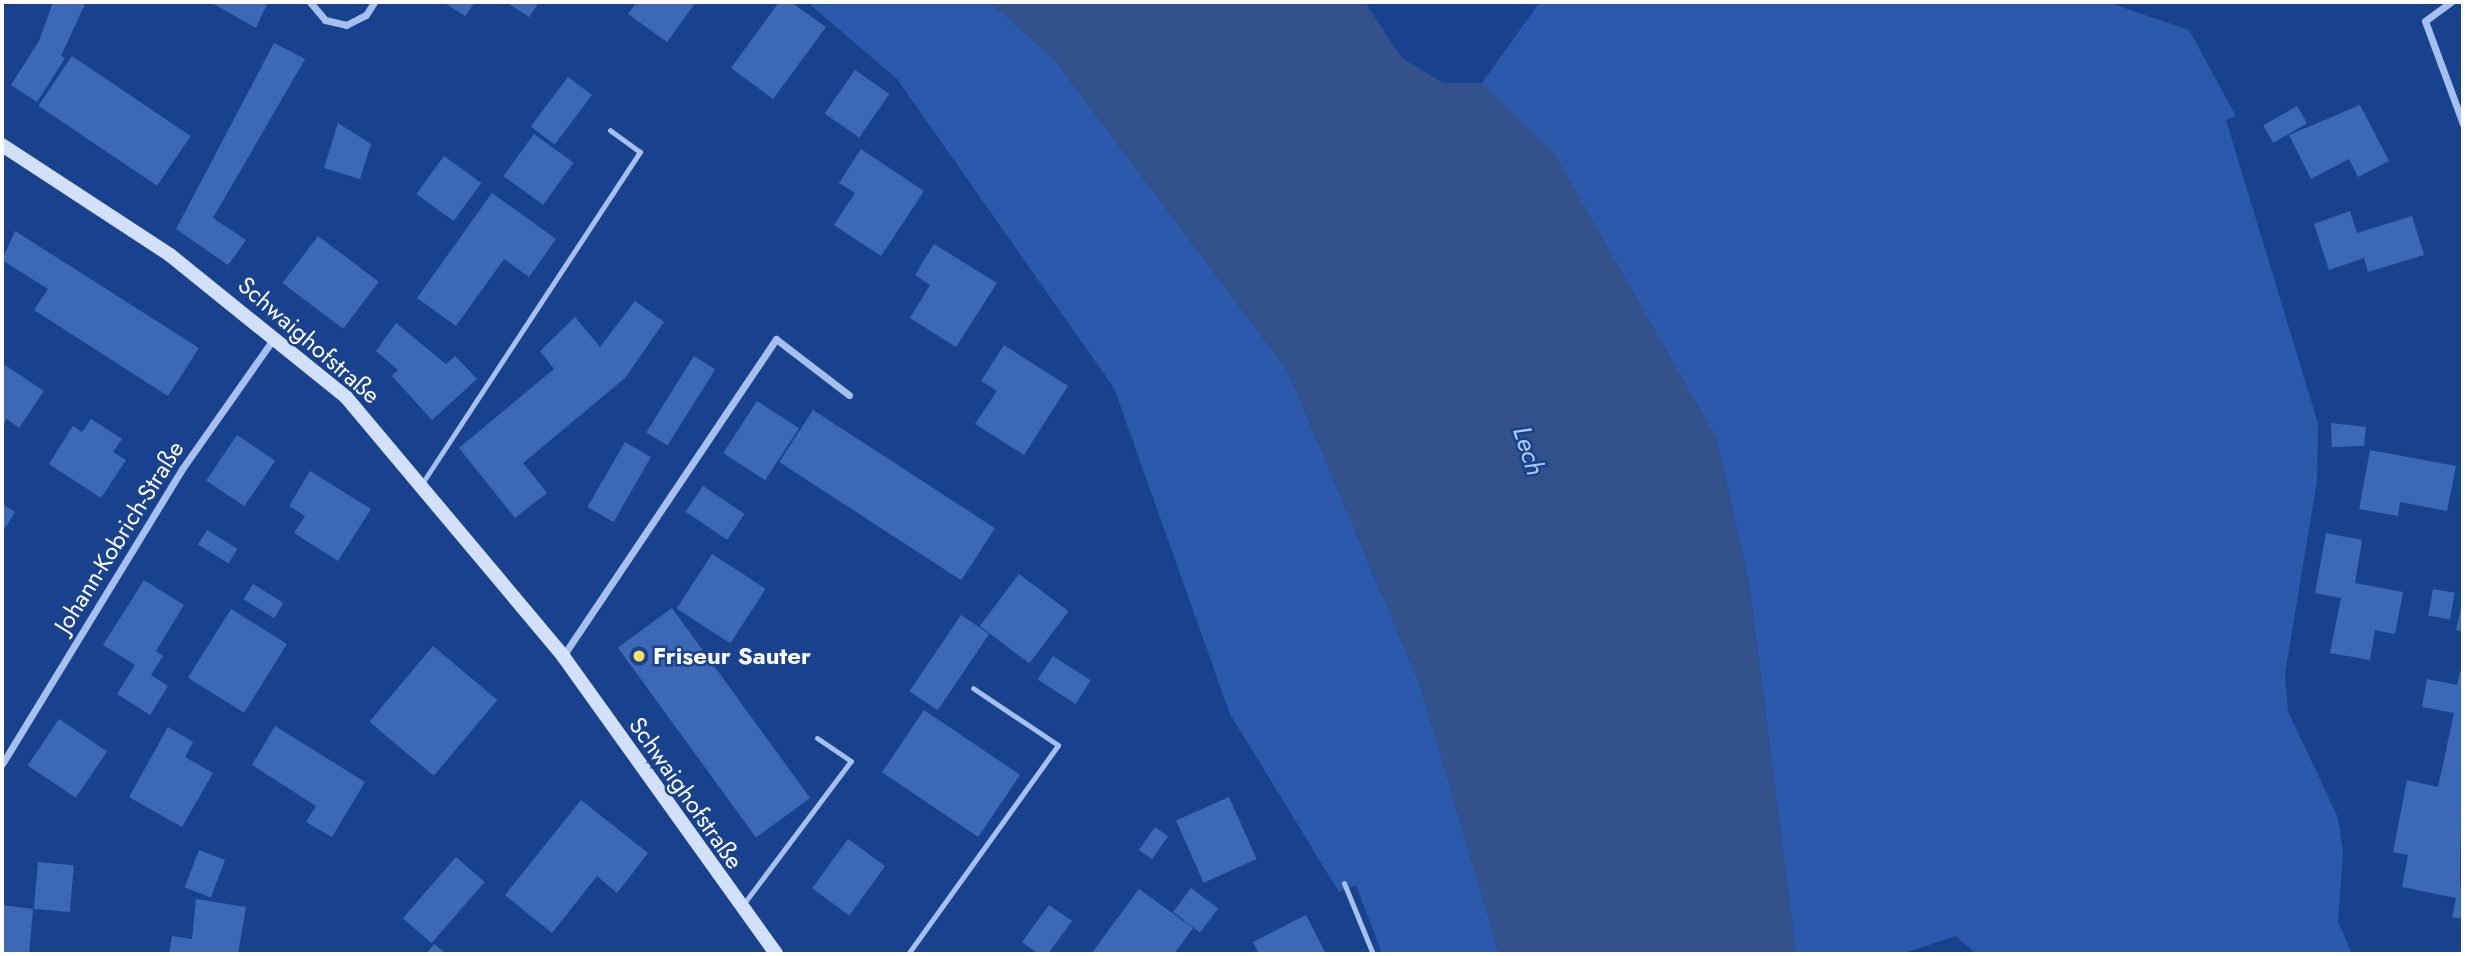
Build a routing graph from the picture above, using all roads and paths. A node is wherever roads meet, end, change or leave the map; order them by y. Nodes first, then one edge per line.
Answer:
1 (310, 2) edge
2 (374, 2) edge
3 (2451, 2) edge
4 (2463, 124) edge
5 (610, 130) dead end
6 (2, 145) edge
7 (276, 335) junction
8 (849, 395) dead end
9 (421, 485) junction
10 (564, 656) junction
11 (973, 688) dead end
12 (817, 738) dead end
13 (2, 764) edge
14 (1344, 883) dead end
15 (740, 908) junction
16 (776, 954) edge
17 (908, 954) edge
18 (1373, 954) edge

1 - 2 street
3 - 4 street
5 - 9 lane
6 - 7 street, Schwaighofstraße
7 - 9 street, Schwaighofstraße
7 - 13 street, Johann-Kobrich-Straße
8 - 10 street
9 - 10 street, Schwaighofstraße
10 - 15 street, Schwaighofstraße
11 - 17 lane
12 - 15 lane
14 - 18 lane
15 - 16 street, Schwaighofstraße

